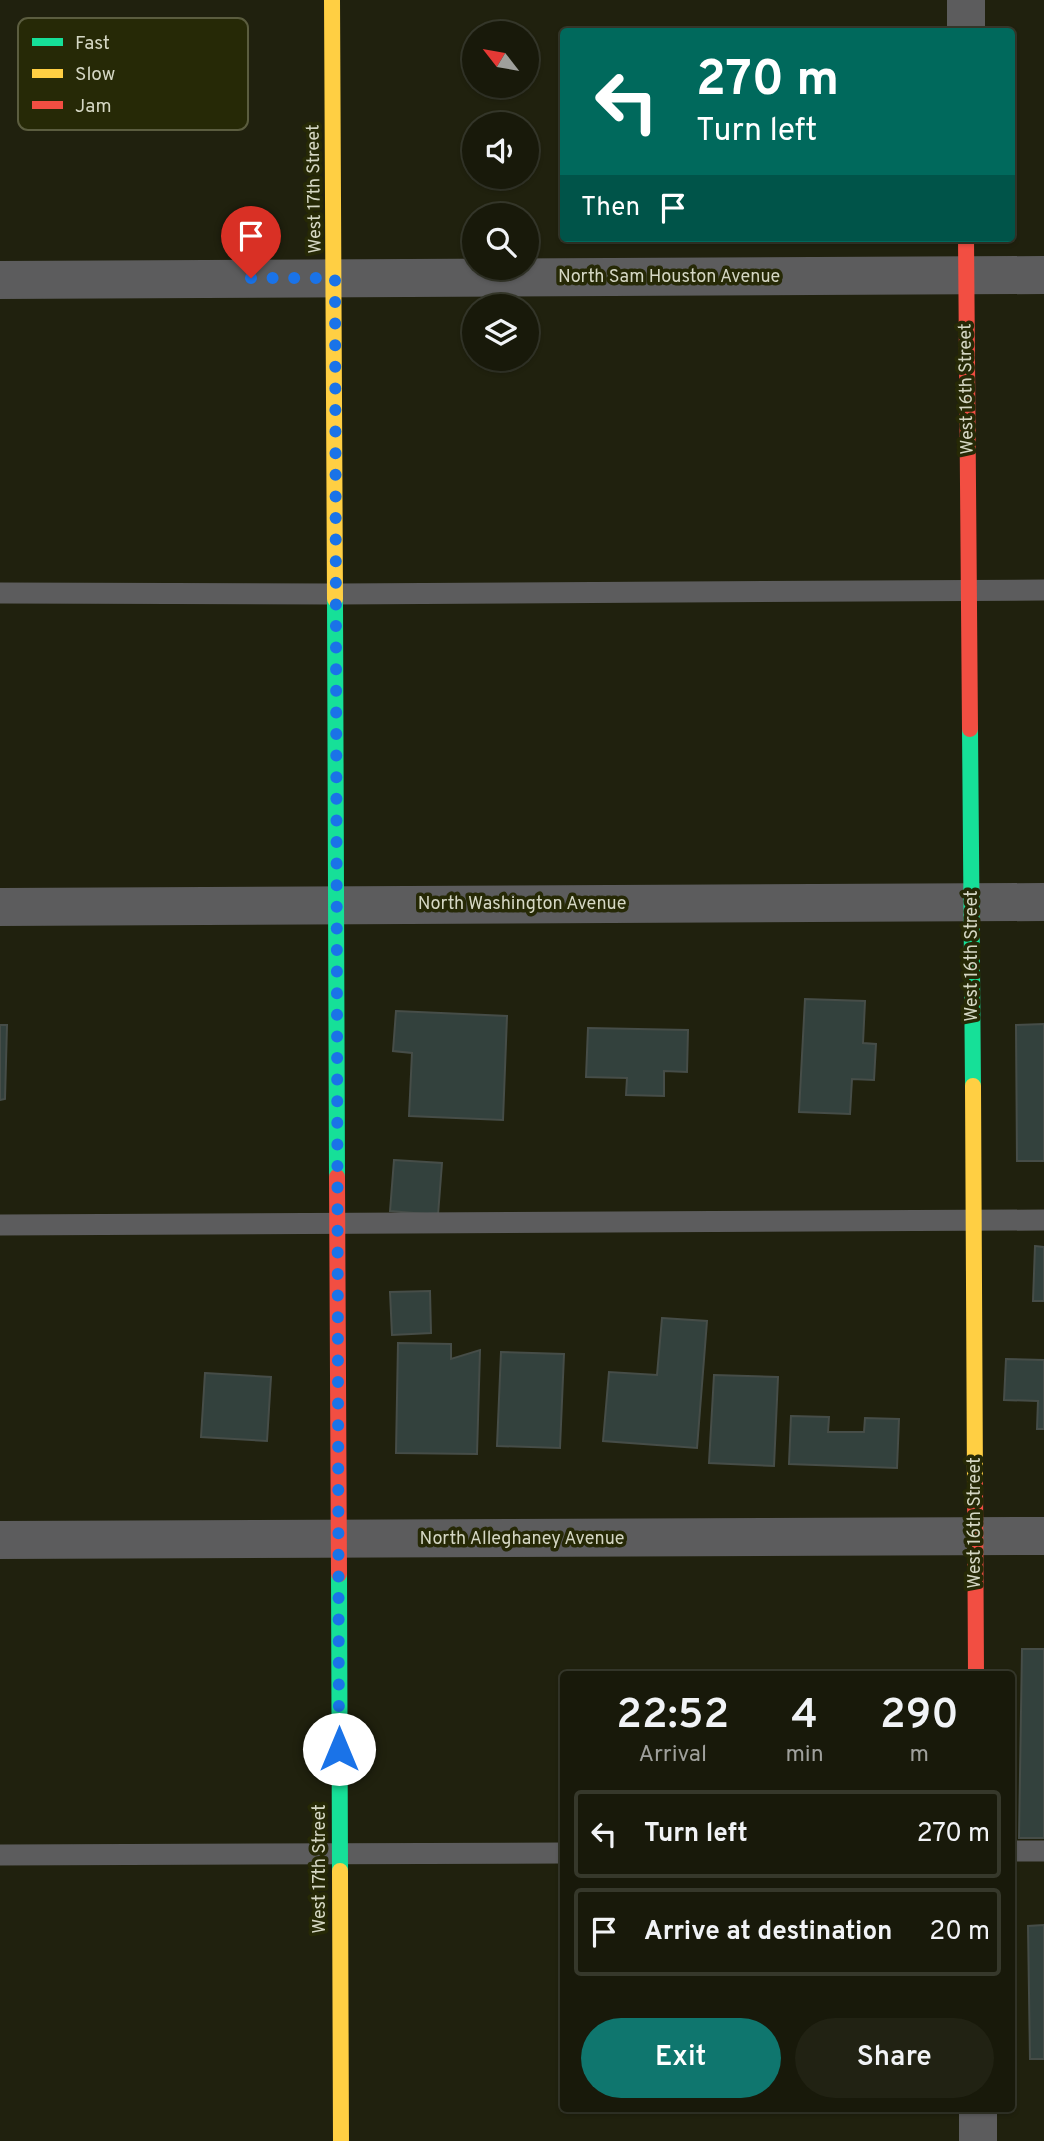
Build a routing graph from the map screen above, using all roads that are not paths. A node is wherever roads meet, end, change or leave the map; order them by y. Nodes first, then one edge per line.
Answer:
1 (332, 0) edge
2 (967, 0) edge
3 (966, 28) edge
4 (966, 242) edge
5 (1044, 275) edge
6 (966, 276) junction
7 (335, 278) junction
8 (0, 280) edge
9 (1044, 590) edge
10 (969, 591) junction
11 (0, 593) edge
12 (337, 594) junction
13 (972, 902) junction
14 (1044, 902) edge
15 (337, 905) junction
16 (0, 907) edge
17 (974, 1219) junction
18 (1044, 1220) edge
19 (338, 1223) junction
20 (0, 1225) edge
21 (975, 1536) junction
22 (1044, 1536) edge
23 (339, 1539) junction
24 (0, 1540) edge
25 (976, 1671) edge
26 (1044, 1851) edge
27 (1015, 1852) edge
28 (339, 1853) junction
29 (560, 1853) edge
30 (0, 1855) edge
31 (978, 2112) edge
32 (341, 2141) edge
33 (978, 2141) edge

1 - 7 street, West 17th Street
2 - 3 street
4 - 6 street, West 16th Street
5 - 6 street, North Sam Houston Avenue
6 - 7 street, North Sam Houston Avenue
6 - 10 street, West 16th Street
7 - 8 street, North Sam Houston Avenue
7 - 12 street, West 17th Street
9 - 10 lane
10 - 12 lane
10 - 13 street, West 16th Street
11 - 12 lane
12 - 15 street, West 17th Street
13 - 14 street, North Washington Avenue
13 - 15 street, North Washington Avenue
13 - 17 street, West 16th Street
15 - 16 street, North Washington Avenue
15 - 19 street, West 17th Street
17 - 18 lane
17 - 19 lane
17 - 21 street, West 16th Street
19 - 20 lane
19 - 23 street, West 17th Street
21 - 22 street, North Alleghaney Avenue
21 - 23 street, North Alleghaney Avenue
21 - 25 street, West 16th Street
23 - 24 street, North Alleghaney Avenue
23 - 28 street, West 17th Street
26 - 27 lane
28 - 29 lane
28 - 30 lane
28 - 32 street, West 17th Street
31 - 33 street

